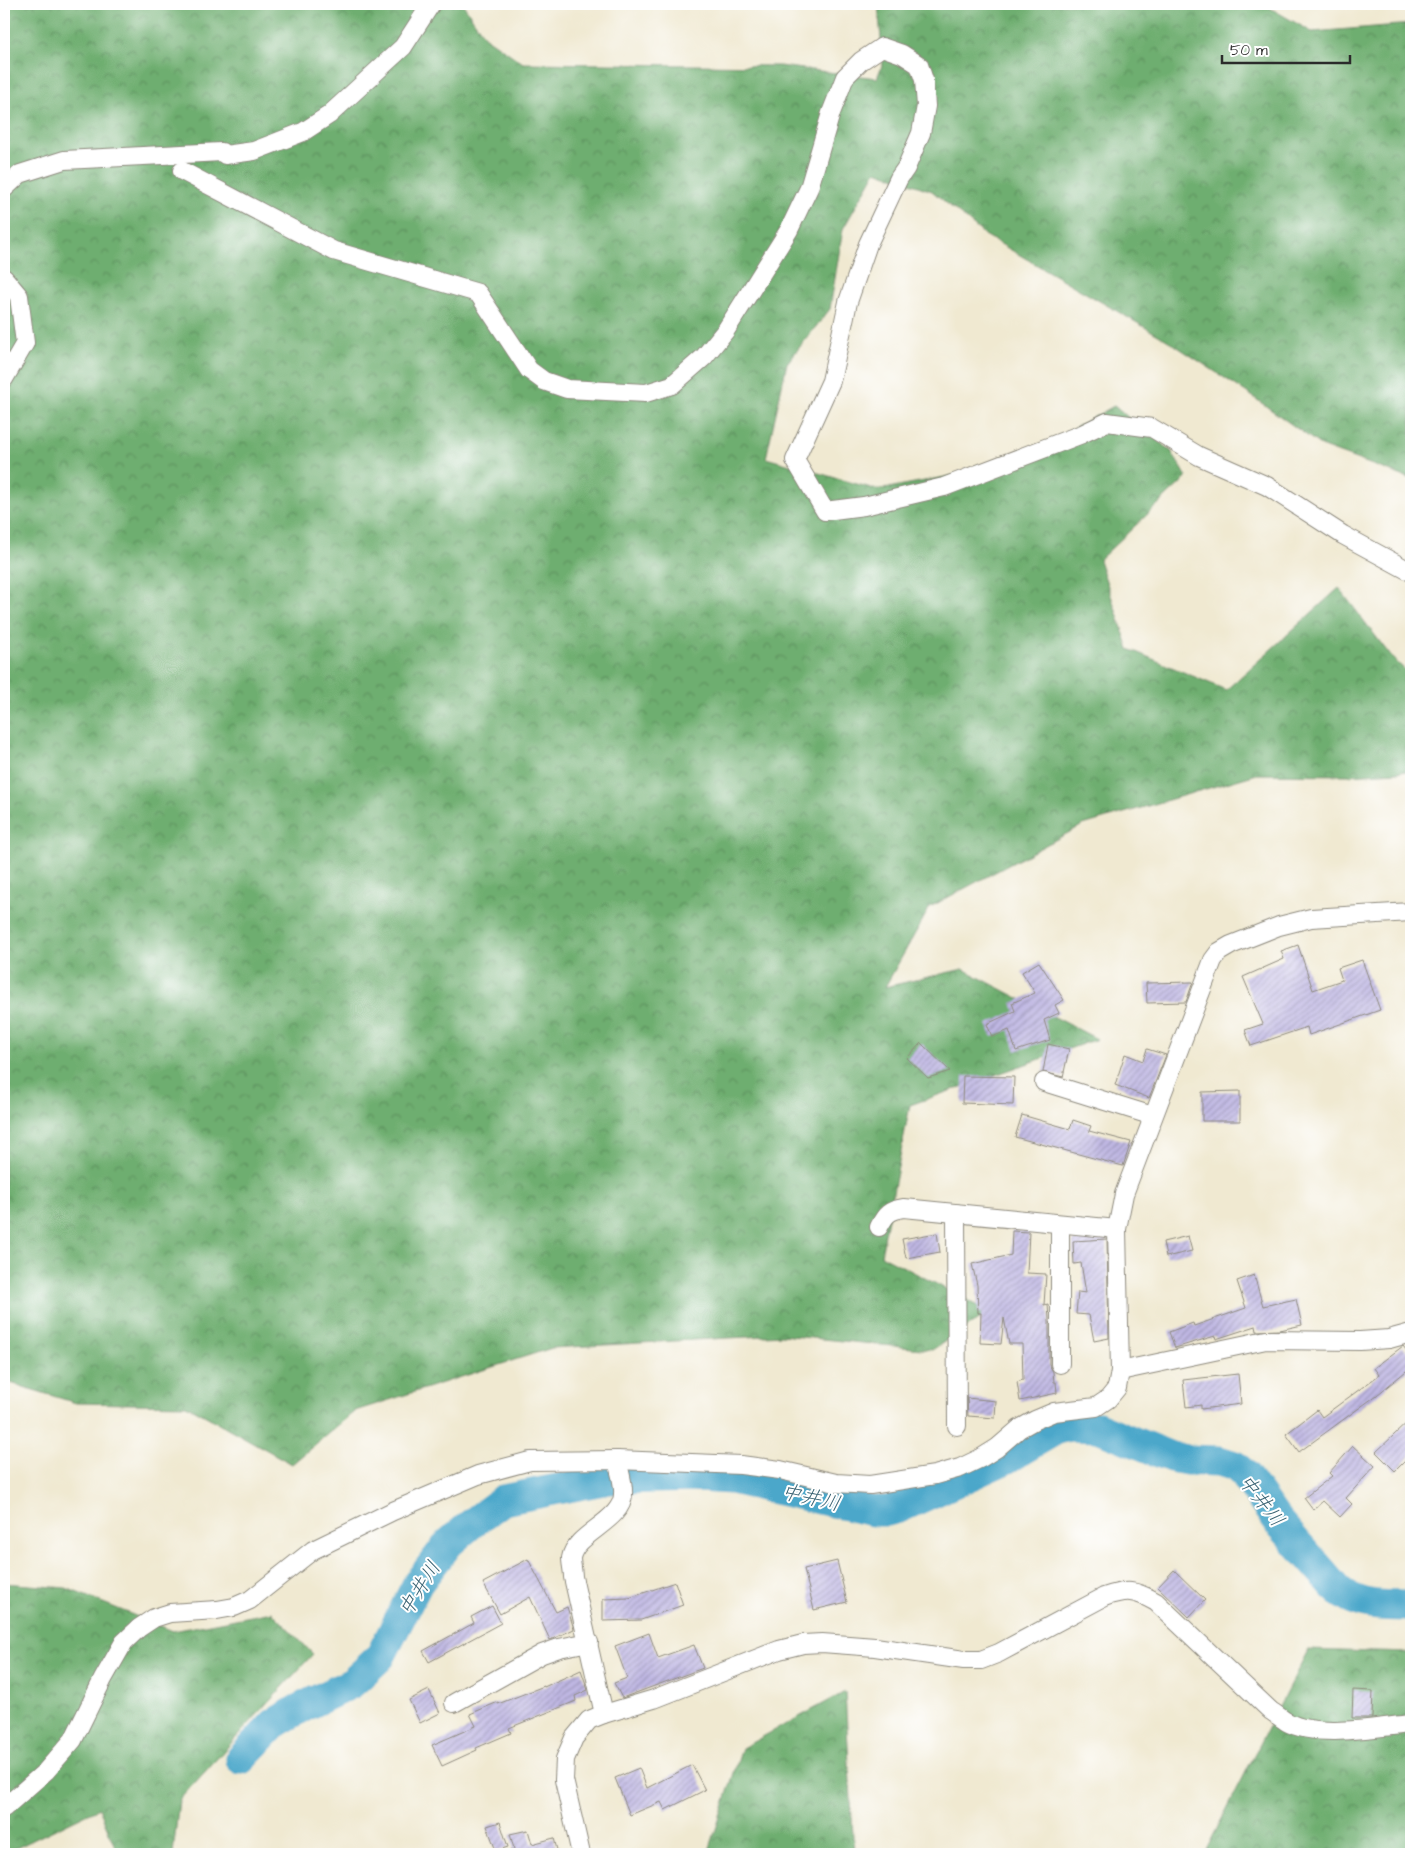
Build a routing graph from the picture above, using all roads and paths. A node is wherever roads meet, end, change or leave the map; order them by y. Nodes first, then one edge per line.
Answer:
1 (431, 4) edge
2 (182, 171) dead end
3 (4, 189) edge
4 (4, 278) edge
5 (4, 379) edge
6 (1411, 572) edge
7 (1411, 912) edge
8 (1044, 1082) dead end
9 (1153, 1116) junction
10 (956, 1213) junction
11 (1060, 1224) junction
12 (879, 1227) dead end
13 (1117, 1229) junction
14 (1411, 1333) edge
15 (1060, 1364) dead end
16 (1120, 1371) junction
17 (957, 1426) dead end
18 (618, 1465) junction
19 (589, 1642) junction
20 (454, 1703) dead end
21 (604, 1714) junction
22 (1411, 1724) edge
23 (4, 1808) edge
24 (581, 1854) edge

1 - 3 street
2 - 6 street
4 - 5 street
7 - 9 street
8 - 9 street
9 - 13 street
10 - 11 street
10 - 12 street
10 - 17 street
11 - 13 street
11 - 15 street
13 - 16 street
14 - 16 street
16 - 18 street
18 - 19 street
18 - 23 street
19 - 20 street
19 - 21 street
21 - 22 street
21 - 24 street

